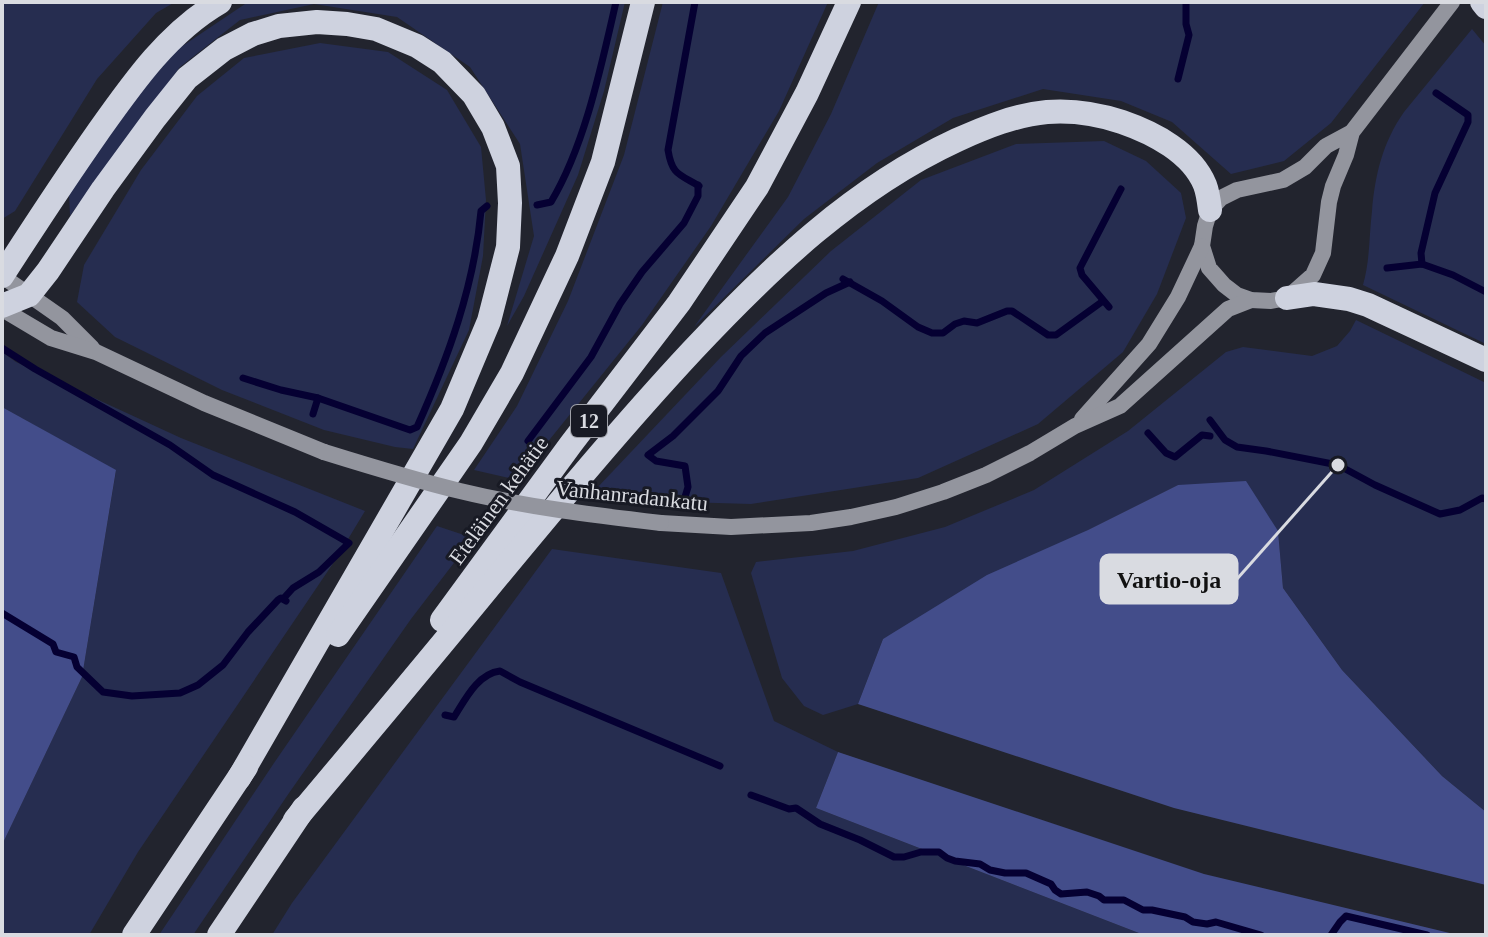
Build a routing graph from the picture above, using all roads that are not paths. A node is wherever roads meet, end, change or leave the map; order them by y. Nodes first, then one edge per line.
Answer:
1 (220, 2) edge
2 (643, 2) edge
3 (849, 2) edge
4 (1452, 2) edge
5 (1482, 2) edge
6 (1486, 7) edge
7 (1352, 132) junction
8 (1210, 210) junction
9 (1202, 246) junction
10 (2, 276) edge
11 (29, 295) junction
12 (1287, 298) junction
13 (1251, 300) junction
14 (2, 308) edge
15 (96, 352) junction
16 (1486, 360) edge
17 (1075, 426) junction
18 (239, 778) junction
19 (295, 820) junction
20 (134, 935) edge
21 (219, 935) edge

1 - 10 highway
2 - 18 highway
3 - 19 highway, Eteläinen kehätie / 12
4 - 7 street
5 - 6 highway
7 - 8 street
7 - 12 street
8 - 9 street, Vanhanradankatu
8 - 19 highway
9 - 13 street
9 - 17 street, Vanhanradankatu
10 - 11 street, Vanhanradankatu
11 - 14 highway
11 - 15 street, Vanhanradankatu
11 - 18 highway
12 - 13 street, Vanhanradankatu
12 - 16 highway
13 - 17 street, Vanhanradankatu
14 - 15 street, Vanhanradankatu
15 - 17 street, Vanhanradankatu, bridge
18 - 20 highway
19 - 21 highway, Eteläinen kehätie / 12

